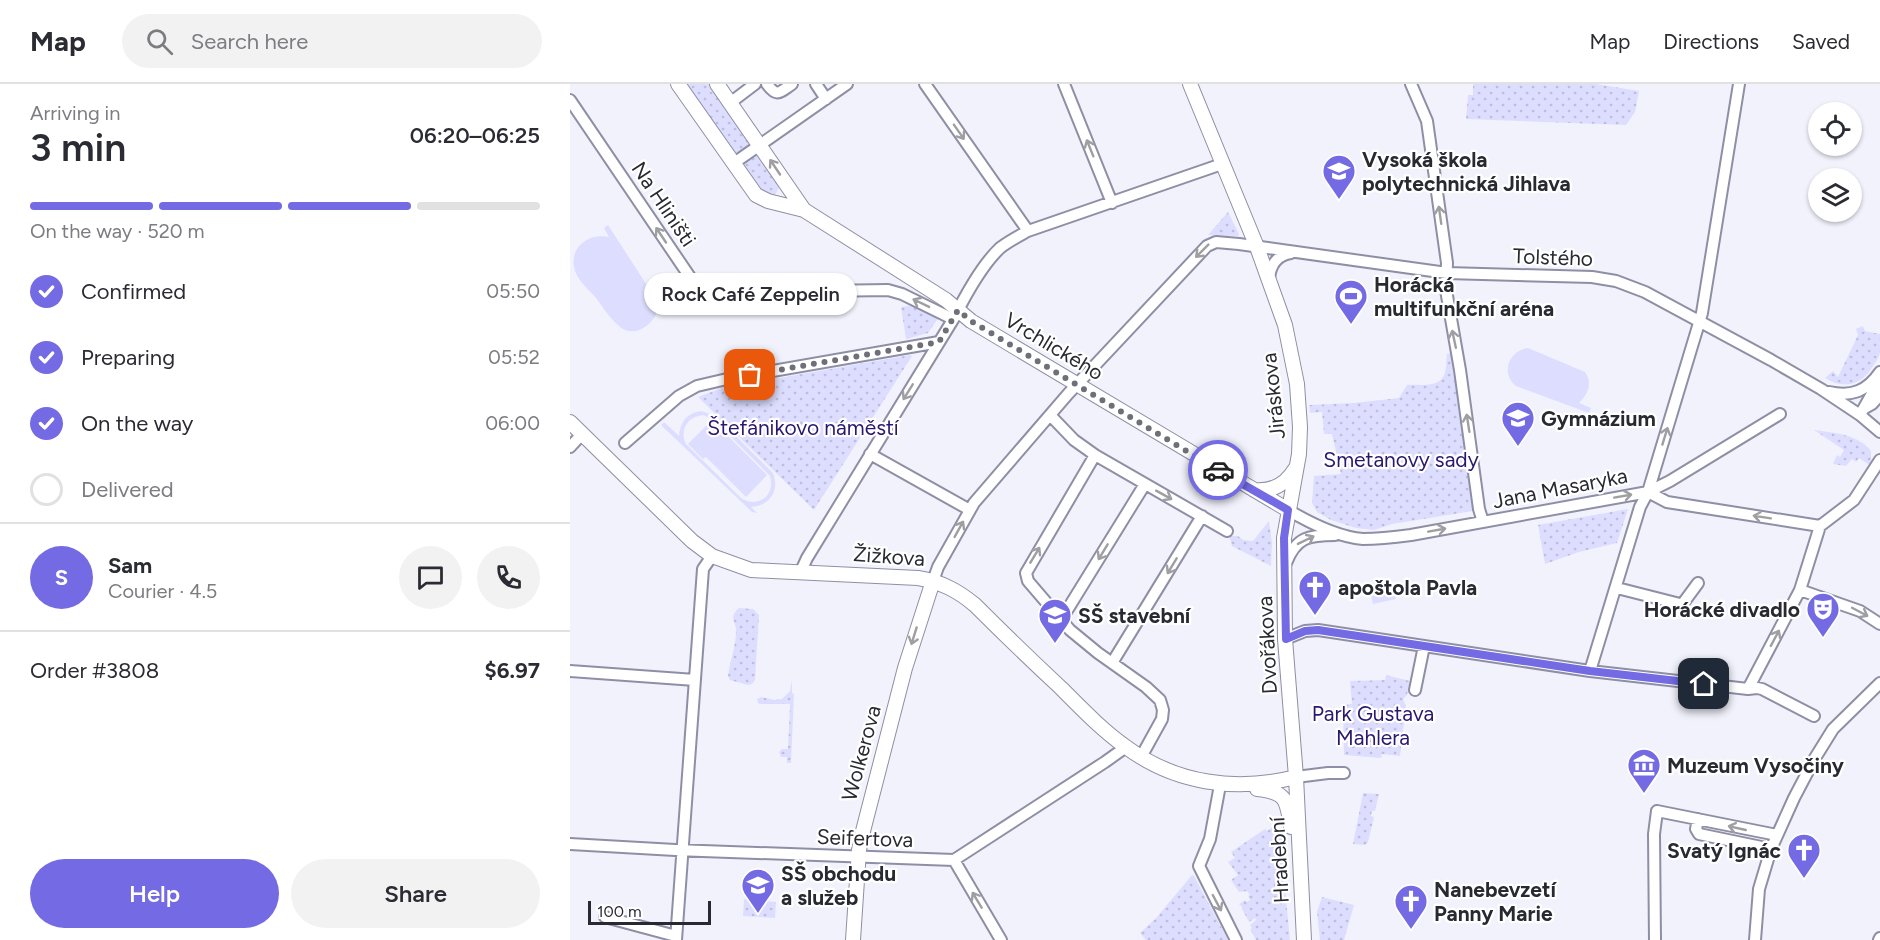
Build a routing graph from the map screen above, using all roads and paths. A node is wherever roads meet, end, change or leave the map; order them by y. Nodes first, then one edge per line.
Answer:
1 (678, 84) edge
2 (717, 84) edge
3 (755, 84) edge
4 (766, 84) edge
5 (792, 84) edge
6 (816, 84) edge
7 (847, 84) edge
8 (925, 84) edge
9 (1064, 84) edge
10 (1190, 84) edge
11 (1411, 84) edge
12 (1739, 84) edge
13 (826, 99) junction
14 (570, 100) edge
15 (730, 103) junction
16 (760, 145) junction
17 (734, 164) junction
18 (1222, 164) junction
19 (1112, 203) junction
20 (804, 210) junction
21 (1029, 231) junction
22 (1257, 247) junction
23 (1299, 253) junction
24 (1447, 273) junction
25 (1269, 280) junction
26 (955, 315) junction
27 (1699, 321) junction
28 (939, 342) junction
29 (1880, 372) edge
30 (1880, 379) edge
31 (1077, 384) junction
32 (1821, 389) junction
33 (1880, 395) edge
34 (1862, 411) junction
35 (1780, 414) dead end
36 (1050, 415) junction
37 (570, 422) edge
38 (1880, 432) edge
39 (582, 434) junction
40 (625, 443) dead end
41 (570, 447) edge
42 (870, 454) junction
43 (1095, 455) junction
44 (1880, 460) edge
45 (1298, 461) junction
46 (1144, 484) junction
47 (1251, 489) junction
48 (1648, 492) junction
49 (970, 510) junction
50 (1288, 510) junction
51 (1202, 516) junction
52 (1483, 522) junction
53 (1820, 526) junction
54 (1227, 531) dead end
55 (1341, 535) junction
56 (712, 556) junction
57 (1284, 566) junction
58 (800, 573) junction
59 (933, 581) junction
60 (1698, 583) dead end
61 (1617, 588) junction
62 (1800, 590) junction
63 (1061, 620) junction
64 (1880, 624) edge
65 (1286, 639) junction
66 (1418, 645) junction
67 (1112, 663) junction
68 (570, 671) edge
69 (1590, 671) junction
70 (694, 680) junction
71 (1880, 683) edge
72 (1748, 689) junction
73 (1415, 690) dead end
74 (1814, 716) dead end
75 (1126, 747) junction
76 (1141, 757) junction
77 (1344, 773) dead end
78 (1296, 777) junction
79 (1220, 785) junction
80 (1235, 785) junction
81 (1698, 819) junction
82 (1777, 836) junction
83 (570, 844) edge
84 (1771, 849) junction
85 (683, 850) junction
86 (859, 857) junction
87 (954, 860) junction
88 (1301, 891) junction
89 (605, 917) dead end
90 (676, 938) edge
91 (1655, 939) edge
92 (853, 940) edge
93 (1001, 940) edge
94 (1236, 940) edge
95 (1304, 940) edge
96 (1755, 940) edge

1 - 17 main road, Vrchlického
2 - 15 main road, Vrchlického
3 - 15 street
4 - 5 street
6 - 13 street
7 - 13 street
8 -> 21 street
19 -> 9 street
10 - 18 main road, Jiráskova
24 -> 11 street
12 - 27 street
13 - 16 street
26 -> 14 street, Na Hliništi
15 - 16 main road, Vrchlického
16 - 17 street
20 -> 16 main road, Vrchlického
17 - 20 main road, Vrchlického
18 - 19 street
18 - 22 main road, Jiráskova
19 - 21 street
20 - 26 main road, Vrchlického
21 - 26 street
22 - 23 street, Tolstého
22 - 25 main road, Jiráskova
22 -> 31 street, Tolstého
23 - 24 street, Tolstého
23 - 25 street
24 - 27 street, Tolstého
52 -> 24 street
25 - 45 main road, Jiráskova
26 - 28 street
26 - 31 main road, Vrchlického
27 - 32 street, Tolstého
48 -> 27 street
28 - 40 street
28 -> 42 street
29 - 32 street
30 - 34 street
31 - 36 street
31 - 47 main road, Vrchlického
32 - 34 street, Tolstého
33 - 34 street
34 - 38 street, Tolstého
35 - 48 street
36 - 43 street
36 - 49 street
37 - 39 main road, Žižkova
39 - 41 street
39 - 56 main road, Žižkova
42 - 49 street
42 - 58 street
43 - 46 street
63 -> 43 street
44 - 53 street
45 - 47 main road
45 - 50 main road, Jiráskova
46 -> 51 street
46 -> 63 street
47 - 50 main road, Vrchlického
52 -> 48 street, Jana Masaryka
53 -> 48 street, Jana Masaryka
48 - 61 street
59 -> 49 street
50 - 55 street, Jana Masaryka
50 - 57 main road, Dvořákova
51 - 54 street
51 -> 67 street
55 -> 52 street, Jana Masaryka
53 - 62 street
57 -> 55 street, Jana Masaryka
56 - 58 main road, Žižkova
56 - 70 street
57 - 65 main road, Dvořákova
58 - 59 main road, Žižkova
59 - 75 main road, Žižkova
59 -> 86 main road, Wolkerova
60 - 61 street
61 - 69 street
62 -> 64 street
72 -> 62 street
63 - 67 street
65 - 66 street
65 - 78 main road, Dvořákova
66 - 69 street
66 - 73 street
67 - 76 street
68 - 70 street
69 - 72 street
70 - 85 street
71 - 82 street
72 - 74 street
75 - 76 main road, Žižkova
75 - 87 street
76 - 79 main road, Žižkova
77 - 78 street
78 - 80 main road, Žižkova
78 - 88 main road, Hradební
79 - 80 main road, Žižkova
79 -> 94 street
80 - 88 main road
82 -> 81 street
81 - 84 street
81 - 91 street
82 - 84 street
83 - 85 street, Seifertova
84 - 96 street
85 - 86 street, Seifertova
85 - 90 street
86 - 87 street, Seifertova
86 - 92 main road, Wolkerova
93 -> 87 street
88 - 95 main road, Hradební
89 - 90 street

